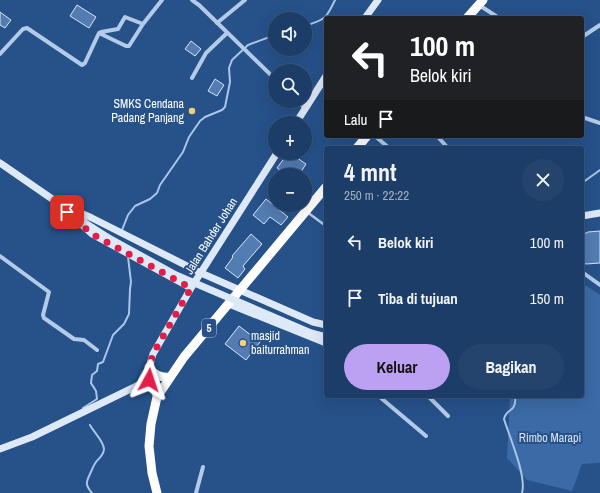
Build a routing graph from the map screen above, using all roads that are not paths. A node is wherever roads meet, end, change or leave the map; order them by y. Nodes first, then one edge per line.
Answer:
1 (162, 0) edge
2 (192, 0) edge
3 (245, 0) edge
4 (378, 0) edge
5 (481, 2) edge
6 (369, 16) edge
7 (469, 16) edge
8 (497, 16) edge
9 (217, 23) junction
10 (143, 24) junction
11 (600, 25) edge
12 (99, 33) junction
13 (227, 33) junction
14 (584, 36) edge
15 (0, 54) edge
16 (268, 72) edge
17 (192, 78) dead end
18 (324, 79) edge
19 (312, 97) edge
20 (305, 108) edge
21 (300, 116) edge
22 (584, 118) edge
23 (600, 123) edge
24 (365, 138) edge
25 (377, 138) edge
26 (439, 138) edge
27 (359, 146) edge
28 (386, 146) edge
29 (446, 146) edge
30 (273, 160) edge
31 (0, 163) edge
32 (324, 190) edge
33 (312, 205) edge
34 (70, 211) junction
35 (306, 212) edge
36 (308, 212) edge
37 (600, 213) edge
38 (584, 216) edge
39 (324, 224) edge
40 (108, 235) junction
41 (0, 256) edge
42 (201, 273) junction
43 (584, 273) edge
44 (600, 285) edge
45 (191, 288) junction
46 (241, 290) junction
47 (229, 304) junction
48 (324, 325) edge
49 (324, 332) edge
50 (324, 337) edge
51 (324, 342) edge
52 (97, 350) dead end
53 (149, 367) junction
54 (170, 377) junction
55 (149, 380) junction
56 (157, 397) junction
57 (381, 398) edge
58 (430, 398) edge
59 (448, 416) dead end
60 (426, 436) dead end
61 (0, 449) edge
62 (203, 467) dead end
63 (158, 493) edge
64 (196, 493) edge

1 - 10 street
2 - 9 street
3 - 9 street
4 - 6 main road
5 - 7 highway
5 - 8 street
9 - 13 street
10 - 12 street
10 - 12 street
11 - 14 street
12 - 15 street
13 - 16 street
13 - 17 street
18 - 19 main road
20 - 21 main road
22 - 23 street
24 - 27 highway
25 - 28 street
26 - 29 street
30 - 42 main road, Jalan Bahder Johan
31 - 34 main road
32 - 33 highway, 5
34 - 40 main road
34 - 42 main road
34 - 45 main road
35 - 46 highway, 5
36 - 39 lane
37 - 38 main road
40 - 49 main road
40 - 50 main road, bridge
41 - 52 street
42 - 45 main road, Jalan Bahder Johan
42 - 46 main road
43 - 44 street
45 - 53 main road, Jalan Bahder Johan
46 - 47 highway, 5
46 - 48 main road
47 - 51 main road
47 - 54 highway, 5
53 - 54 highway
53 - 55 main road, Jalan Bahder Johan
54 - 56 highway, 5
55 - 56 main road, Jalan Bahder Johan
55 - 61 main road
56 - 63 highway, 5
57 - 60 street
58 - 59 street
62 - 64 street

